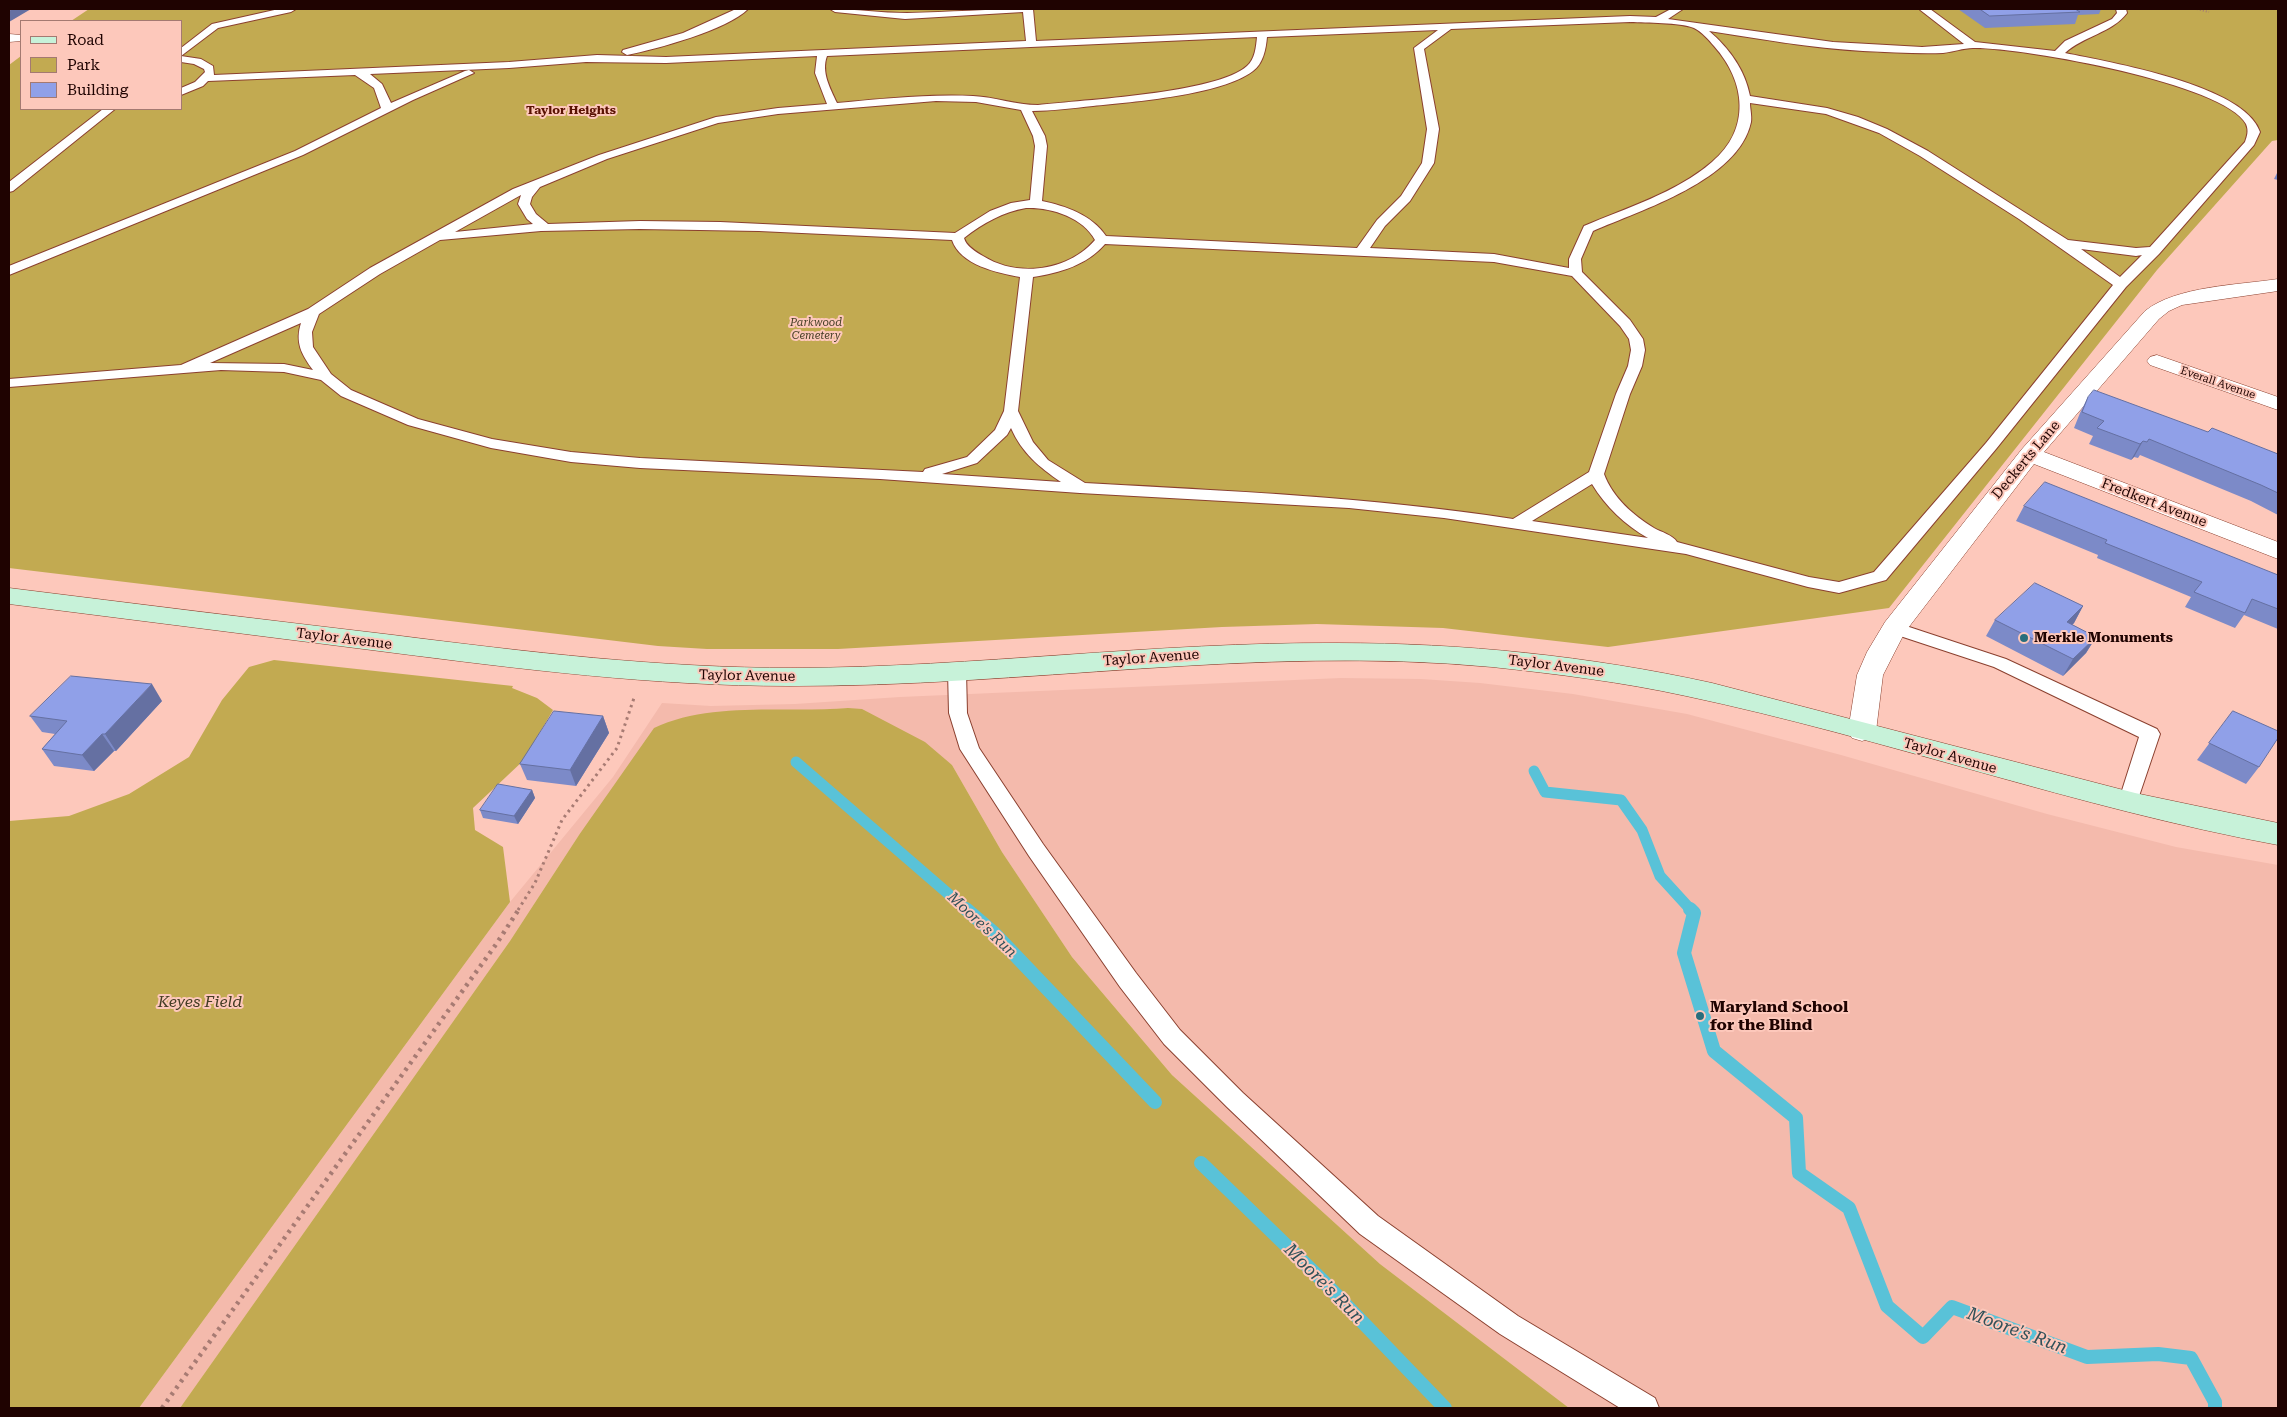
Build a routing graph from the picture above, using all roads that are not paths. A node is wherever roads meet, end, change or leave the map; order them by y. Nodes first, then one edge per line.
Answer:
1 (238, 9) edge
2 (291, 9) edge
3 (744, 9) edge
4 (835, 9) edge
5 (1027, 9) edge
6 (1678, 9) edge
7 (1924, 9) edge
8 (2121, 9) edge
9 (1658, 20) junction
10 (215, 26) junction
11 (1699, 27) junction
12 (1447, 28) junction
13 (1382, 29) junction
14 (1262, 34) junction
15 (1032, 44) junction
16 (1412, 44) junction
17 (1972, 45) junction
18 (182, 52) edge
19 (823, 53) junction
20 (2057, 54) junction
21 (182, 59) edge
22 (587, 60) junction
23 (509, 65) junction
24 (357, 72) junction
25 (207, 78) junction
26 (182, 92) edge
27 (1746, 99) junction
28 (833, 106) junction
29 (1025, 108) junction
30 (387, 109) junction
31 (109, 110) edge
32 (535, 185) junction
33 (9, 188) edge
34 (1036, 204) junction
35 (544, 227) junction
36 (958, 237) junction
37 (432, 239) junction
38 (1102, 240) junction
39 (2066, 244) junction
40 (1362, 251) junction
41 (2154, 251) junction
42 (9, 271) edge
43 (1576, 273) junction
44 (1027, 274) junction
45 (2121, 284) junction
46 (2278, 285) edge
47 (313, 312) junction
48 (2157, 362) dead end
49 (184, 369) junction
50 (326, 377) junction
51 (9, 383) edge
52 (2278, 404) edge
53 (1011, 411) junction
54 (2030, 454) junction
55 (1596, 474) junction
56 (919, 476) junction
57 (1081, 488) junction
58 (1516, 524) junction
59 (1687, 549) junction
60 (2278, 551) edge
61 (9, 596) edge
62 (1894, 628) junction
63 (957, 671) junction
64 (1862, 731) junction
65 (2128, 803) junction
66 (2278, 834) edge
67 (1645, 1408) edge

1 - 10 lane
2 - 10 lane
3 - 22 lane
4 - 5 lane
5 - 15 lane
6 - 9 lane
7 - 17 lane
8 - 20 lane
9 - 11 lane
9 - 12 lane
10 - 18 lane
11 - 17 lane
11 - 27 lane
12 - 13 lane
12 - 16 lane
13 - 14 lane
13 - 16 lane
14 - 15 lane
14 - 29 lane
15 - 19 lane
16 - 40 lane
17 - 20 lane
19 - 22 lane
19 - 28 lane
20 - 41 lane
21 - 25 lane
22 - 23 lane
23 - 24 lane
23 - 30 lane
24 - 25 lane
24 - 30 lane
25 - 26 lane
27 - 39 lane
27 - 43 lane
28 - 29 lane
28 - 32 lane
29 - 34 lane
30 - 42 lane
31 - 33 lane
32 - 35 lane
32 - 37 lane
34 - 36 lane
34 - 38 lane
35 - 36 lane
35 - 37 lane
36 - 44 lane
37 - 47 lane
38 - 40 lane
38 - 44 lane
39 - 41 lane
39 - 45 lane
40 - 43 lane
41 - 45 lane
43 - 55 lane
44 - 53 lane
45 - 59 lane
46 - 54 street, Deckerts Lane
47 - 49 lane
47 - 50 lane
48 - 52 street, Everall Avenue
49 - 50 lane
49 - 51 lane
50 - 56 lane
53 - 56 lane
53 - 57 lane
54 - 60 street, Fredkert Avenue
54 - 62 street, Deckerts Lane
55 - 58 lane
55 - 59 lane
56 - 57 lane
57 - 58 lane
58 - 59 lane
61 - 63 main road, Taylor Avenue
62 - 64 street, Deckerts Lane
62 - 65 lane
63 - 64 main road, Taylor Avenue
63 - 67 lane
64 - 65 main road, Taylor Avenue
65 - 66 main road, Taylor Avenue

